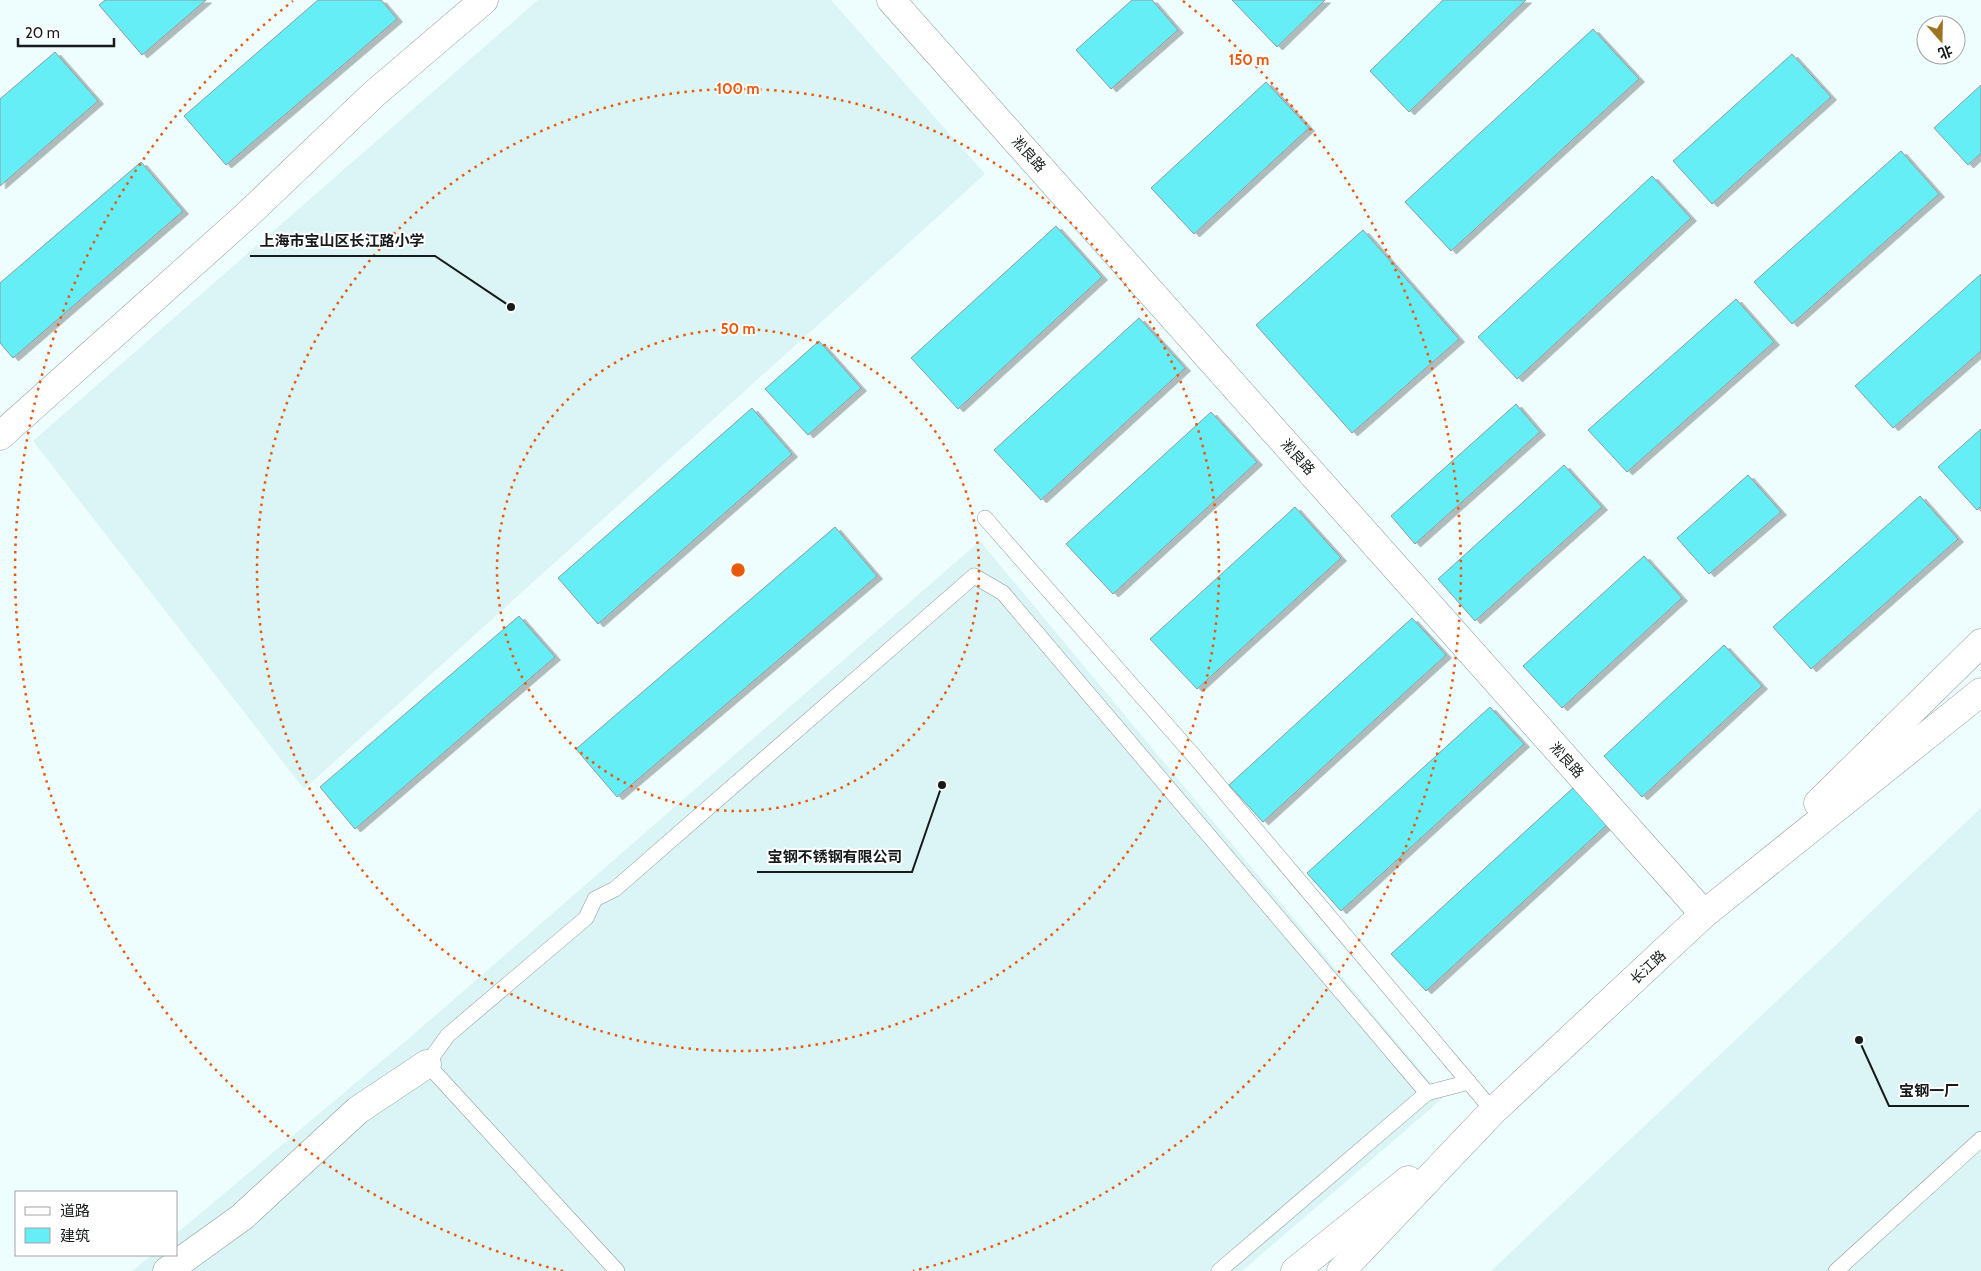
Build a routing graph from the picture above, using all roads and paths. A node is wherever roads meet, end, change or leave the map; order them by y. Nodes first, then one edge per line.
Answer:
1 (484, 0) edge
2 (891, 0) edge
3 (0, 436) edge
4 (985, 518) dead end
5 (1981, 644) edge
6 (1981, 692) edge
7 (1704, 914) junction
8 (427, 1064) junction
9 (1469, 1082) junction
10 (1427, 1093) junction
11 (1493, 1111) junction
12 (1981, 1138) edge
13 (167, 1271) edge
14 (617, 1271) edge
15 (1219, 1271) edge
16 (1295, 1271) edge
17 (1341, 1271) edge
18 (1836, 1271) edge

1 - 3 street
2 - 7 street, 淞良路
4 - 9 lane
5 - 7 street
6 - 7 street, 长江路
7 - 11 street, 长江路
8 - 10 lane
8 - 13 street
8 - 14 lane
9 - 10 lane
9 - 11 lane
10 - 15 lane
11 - 16 street
11 - 17 street, 长江路
12 - 18 lane

